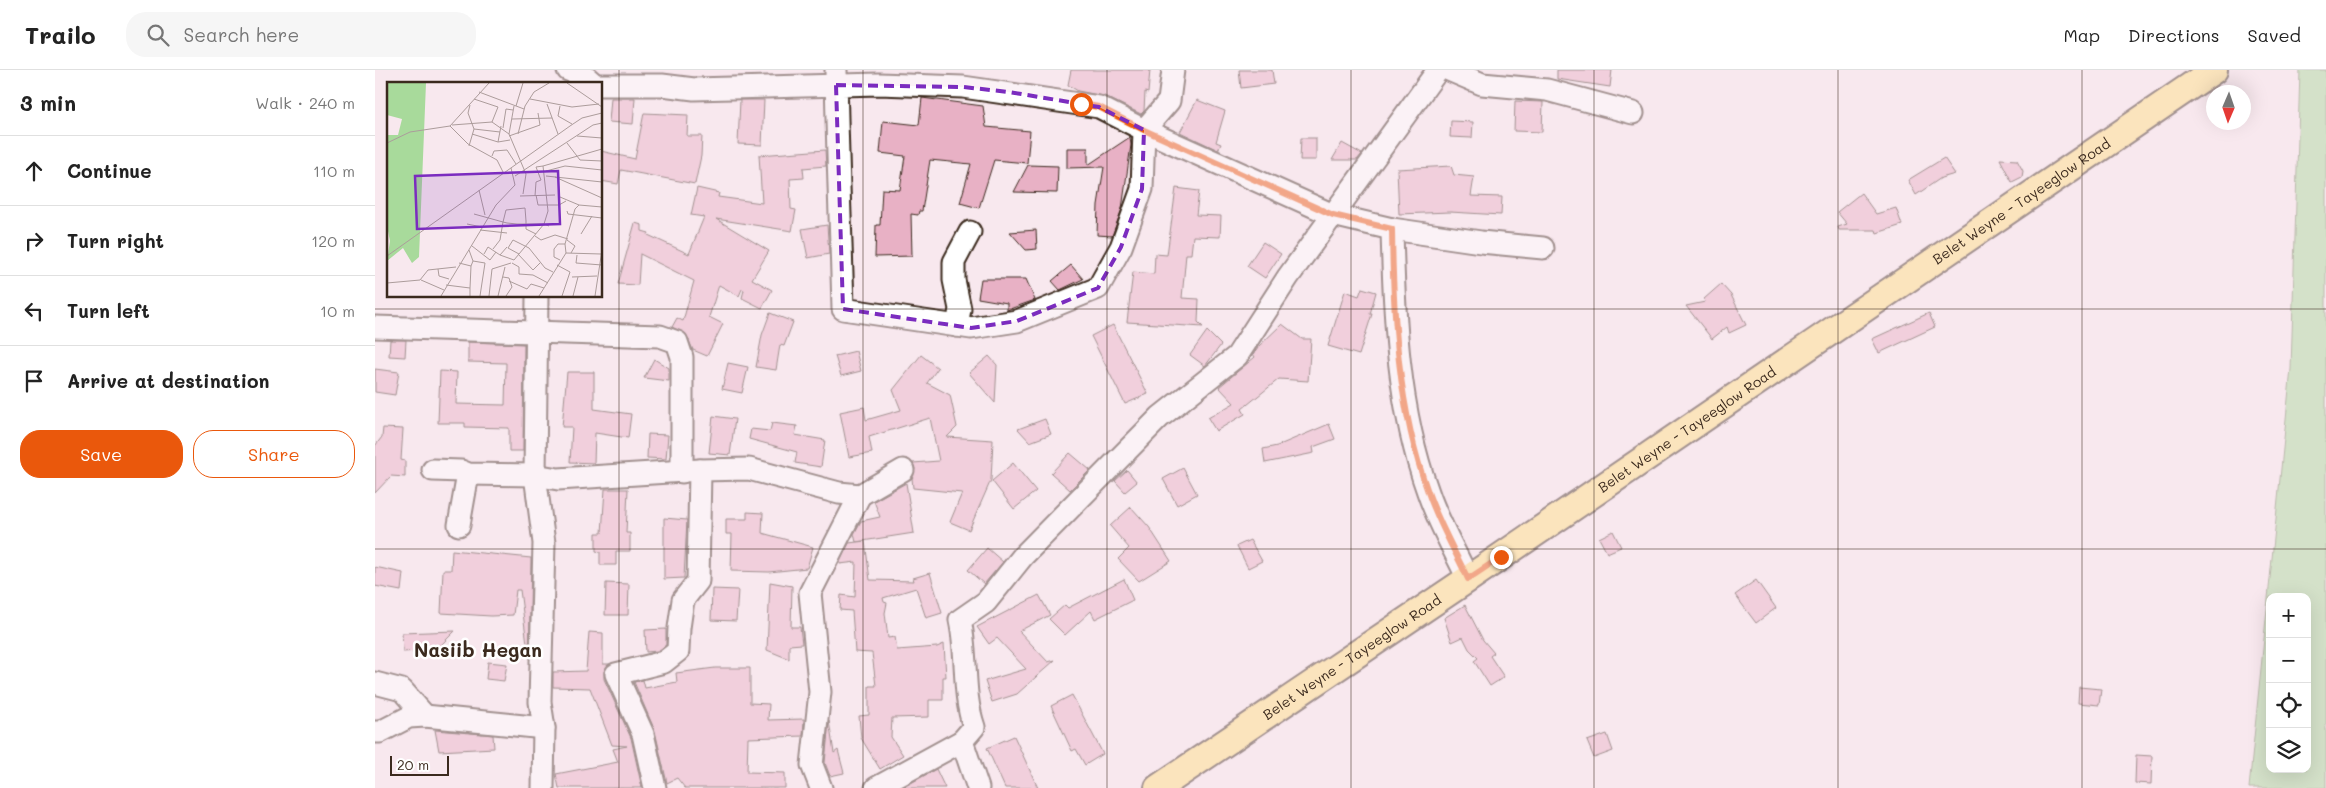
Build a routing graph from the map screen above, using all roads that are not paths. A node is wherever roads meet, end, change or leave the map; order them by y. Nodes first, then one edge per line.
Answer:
1 (567, 70) edge
2 (607, 70) edge
3 (1173, 70) edge
4 (1438, 70) edge
5 (1449, 70) edge
6 (2214, 70) edge
7 (836, 78) edge
8 (964, 78) edge
9 (592, 82) edge
10 (597, 82) edge
11 (603, 85) edge
12 (1633, 112) dead end
13 (1144, 130) junction
14 (1333, 215) junction
15 (1392, 229) junction
16 (970, 232) dead end
17 (1543, 248) dead end
18 (537, 298) edge
19 (957, 326) junction
20 (375, 327) edge
21 (537, 333) junction
22 (433, 470) dead end
23 (903, 470) dead end
24 (691, 471) junction
25 (468, 474) junction
26 (535, 475) junction
27 (860, 495) junction
28 (459, 525) dead end
29 (1468, 579) junction
30 (375, 683) edge
31 (425, 716) junction
32 (544, 728) junction
33 (375, 732) edge
34 (962, 741) junction
35 (543, 788) edge
36 (655, 788) edge
37 (821, 788) edge
38 (876, 788) edge
39 (977, 788) edge
40 (1158, 788) edge

1 - 9 street
2 - 10 street
3 - 13 street
4 - 14 street
5 - 12 street
6 - 29 main road, Belet Weyne - Tayeeglow Road
7 - 8 street
7 - 11 street
7 - 19 street
8 - 13 street
13 - 14 street
13 - 19 street
14 - 15 street
14 - 34 street
15 - 17 street
15 - 29 street
16 - 19 street
18 - 21 street
20 - 21 street
21 - 24 street
21 - 26 street
22 - 25 street
23 - 27 street
24 - 26 street
24 - 27 street
24 - 36 street
25 - 26 street
25 - 28 street
26 - 32 street
27 - 37 street
29 - 40 main road, Belet Weyne - Tayeeglow Road
30 - 31 street
31 - 32 street
31 - 33 street
32 - 35 street
34 - 38 street
34 - 39 street

